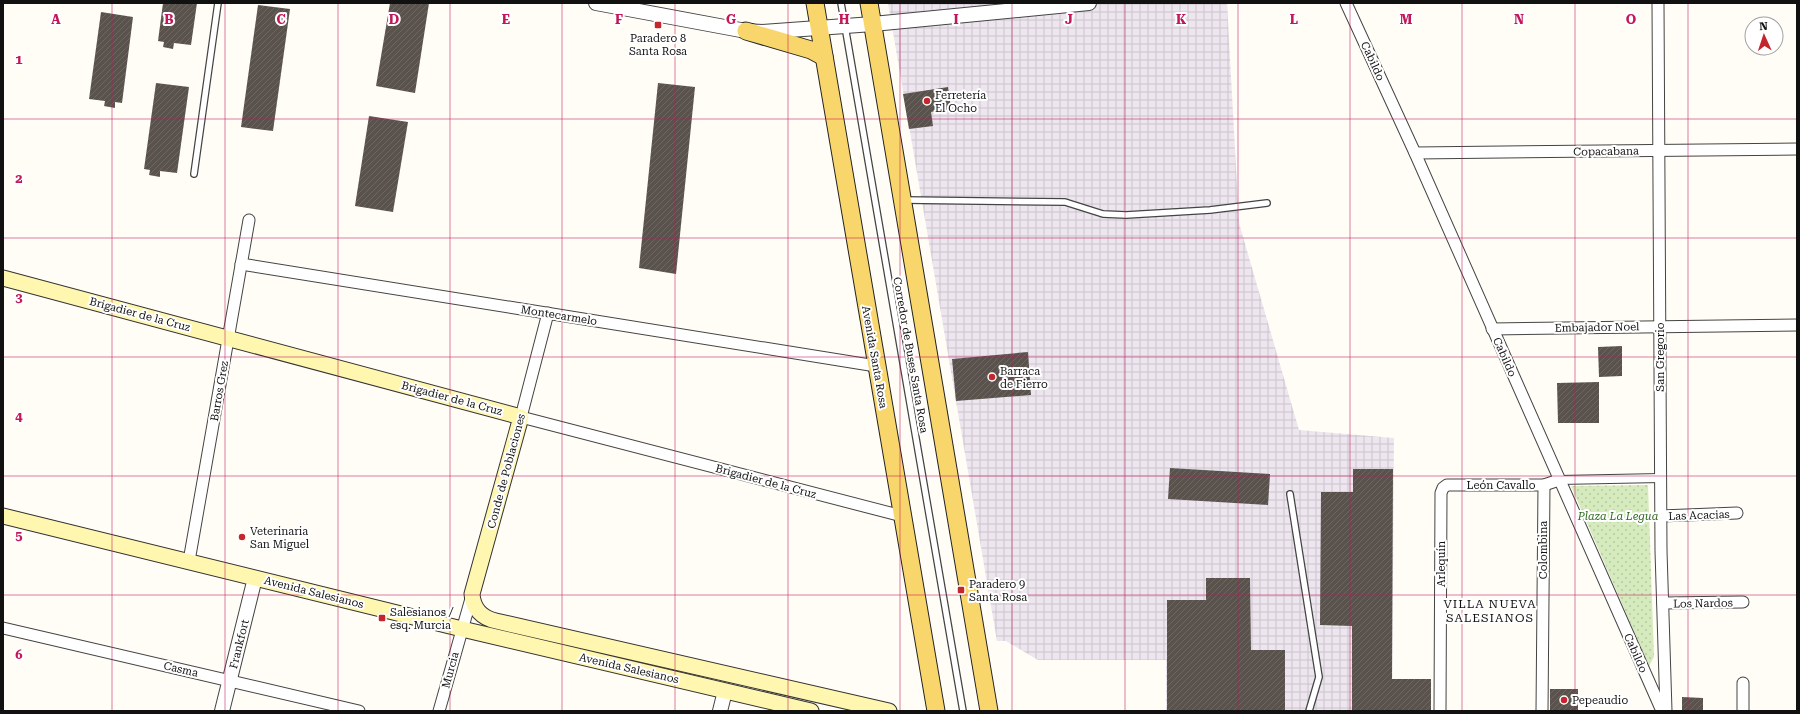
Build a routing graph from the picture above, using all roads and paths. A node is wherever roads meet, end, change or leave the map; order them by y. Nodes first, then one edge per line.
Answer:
1 (218, 3) edge
2 (596, 3) edge
3 (815, 3) edge
4 (841, 3) edge
5 (869, 3) edge
6 (1089, 3) edge
7 (1346, 3) edge
8 (1658, 3) edge
9 (872, 24) junction
10 (845, 26) junction
11 (819, 28) junction
12 (746, 31) junction
13 (824, 57) junction
14 (1797, 149) edge
15 (1659, 150) junction
16 (1416, 153) junction
17 (194, 174) dead end
18 (901, 200) junction
19 (1267, 203) dead end
20 (249, 220) dead end
21 (241, 264) junction
22 (3, 278) edge
23 (548, 313) junction
24 (1797, 325) edge
25 (1660, 326) junction
26 (1492, 329) junction
27 (228, 338) junction
28 (876, 366) junction
29 (521, 416) junction
30 (1661, 478) junction
31 (1559, 480) junction
32 (1544, 485) junction
33 (1443, 488) joint
34 (1290, 494) dead end
35 (1737, 513) dead end
36 (3, 516) edge
37 (902, 516) junction
38 (1661, 516) junction
39 (188, 562) junction
40 (255, 578) junction
41 (472, 594) junction
42 (1742, 602) dead end
43 (1663, 603) junction
44 (3, 628) edge
45 (462, 629) junction
46 (230, 681) junction
47 (1743, 683) dead end
48 (725, 691) junction
49 (222, 711) edge
50 (359, 711) edge
51 (439, 711) edge
52 (720, 711) edge
53 (811, 711) edge
54 (888, 711) edge
55 (936, 711) edge
56 (963, 711) edge
57 (989, 711) edge
58 (1309, 711) edge
59 (1440, 711) edge
60 (1542, 711) edge
61 (1662, 711) edge
62 (1666, 711) edge
63 (1743, 711) edge

1 - 17 lane
2 - 12 street
3 - 11 main road, Avenida Santa Rosa
4 - 10 lane, Corredor de Buses Santa Rosa
5 - 9 main road
6 - 9 street
7 - 16 street, Cabildo
8 - 15 street, San Gregorio
9 - 10 street
9 - 18 main road
10 - 11 street
10 - 56 lane, Corredor de Buses Santa Rosa
11 - 12 street
11 - 13 main road, Avenida Santa Rosa
12 - 13 main road
13 - 28 main road, Avenida Santa Rosa
14 - 15 street, Copacabana
15 - 16 street, Copacabana
15 - 25 street, San Gregorio
16 - 26 street, Cabildo
18 - 19 lane
18 - 57 main road
20 - 21 street, Barros Grez
21 - 23 street, Montecarmelo
21 - 27 street, Barros Grez
22 - 27 main road, Brigadier de la Cruz
23 - 28 street, Montecarmelo
23 - 29 street, Conde de Poblaciones
24 - 25 street, Embajador Noel
25 - 26 street, Embajador Noel
25 - 30 street, San Gregorio
26 - 31 street, Cabildo
27 - 29 main road, Brigadier de la Cruz
27 - 39 street, Barros Grez
28 - 37 main road, Avenida Santa Rosa
29 - 37 street, Brigadier de la Cruz
29 - 41 main road, Conde de Poblaciones
30 - 31 street
30 - 38 street, San Gregorio
31 - 32 street, León Cavallo
31 - 61 street, Cabildo
32 - 33 street, León Cavallo
32 - 60 street, Colombina
33 - 59 street, Arlequín
34 - 58 lane
35 - 38 street, Las Acacias
36 - 39 main road, Avenida Salesianos
37 - 55 main road, Avenida Santa Rosa
38 - 43 street, San Gregorio
39 - 40 main road, Avenida Salesianos
40 - 45 main road, Avenida Salesianos
40 - 46 street, Frankfort
41 - 45 street, Conde de Poblaciones
41 - 54 main road, Avenida Salesianos
42 - 43 street, Los Nardos
43 - 62 street, San Gregorio
44 - 46 street, Casma
45 - 48 main road, Avenida Salesianos
45 - 51 street, Murcia
46 - 49 street, Frankfort
46 - 50 street, Casma
47 - 63 street
48 - 52 street
48 - 53 main road, Avenida Salesianos

